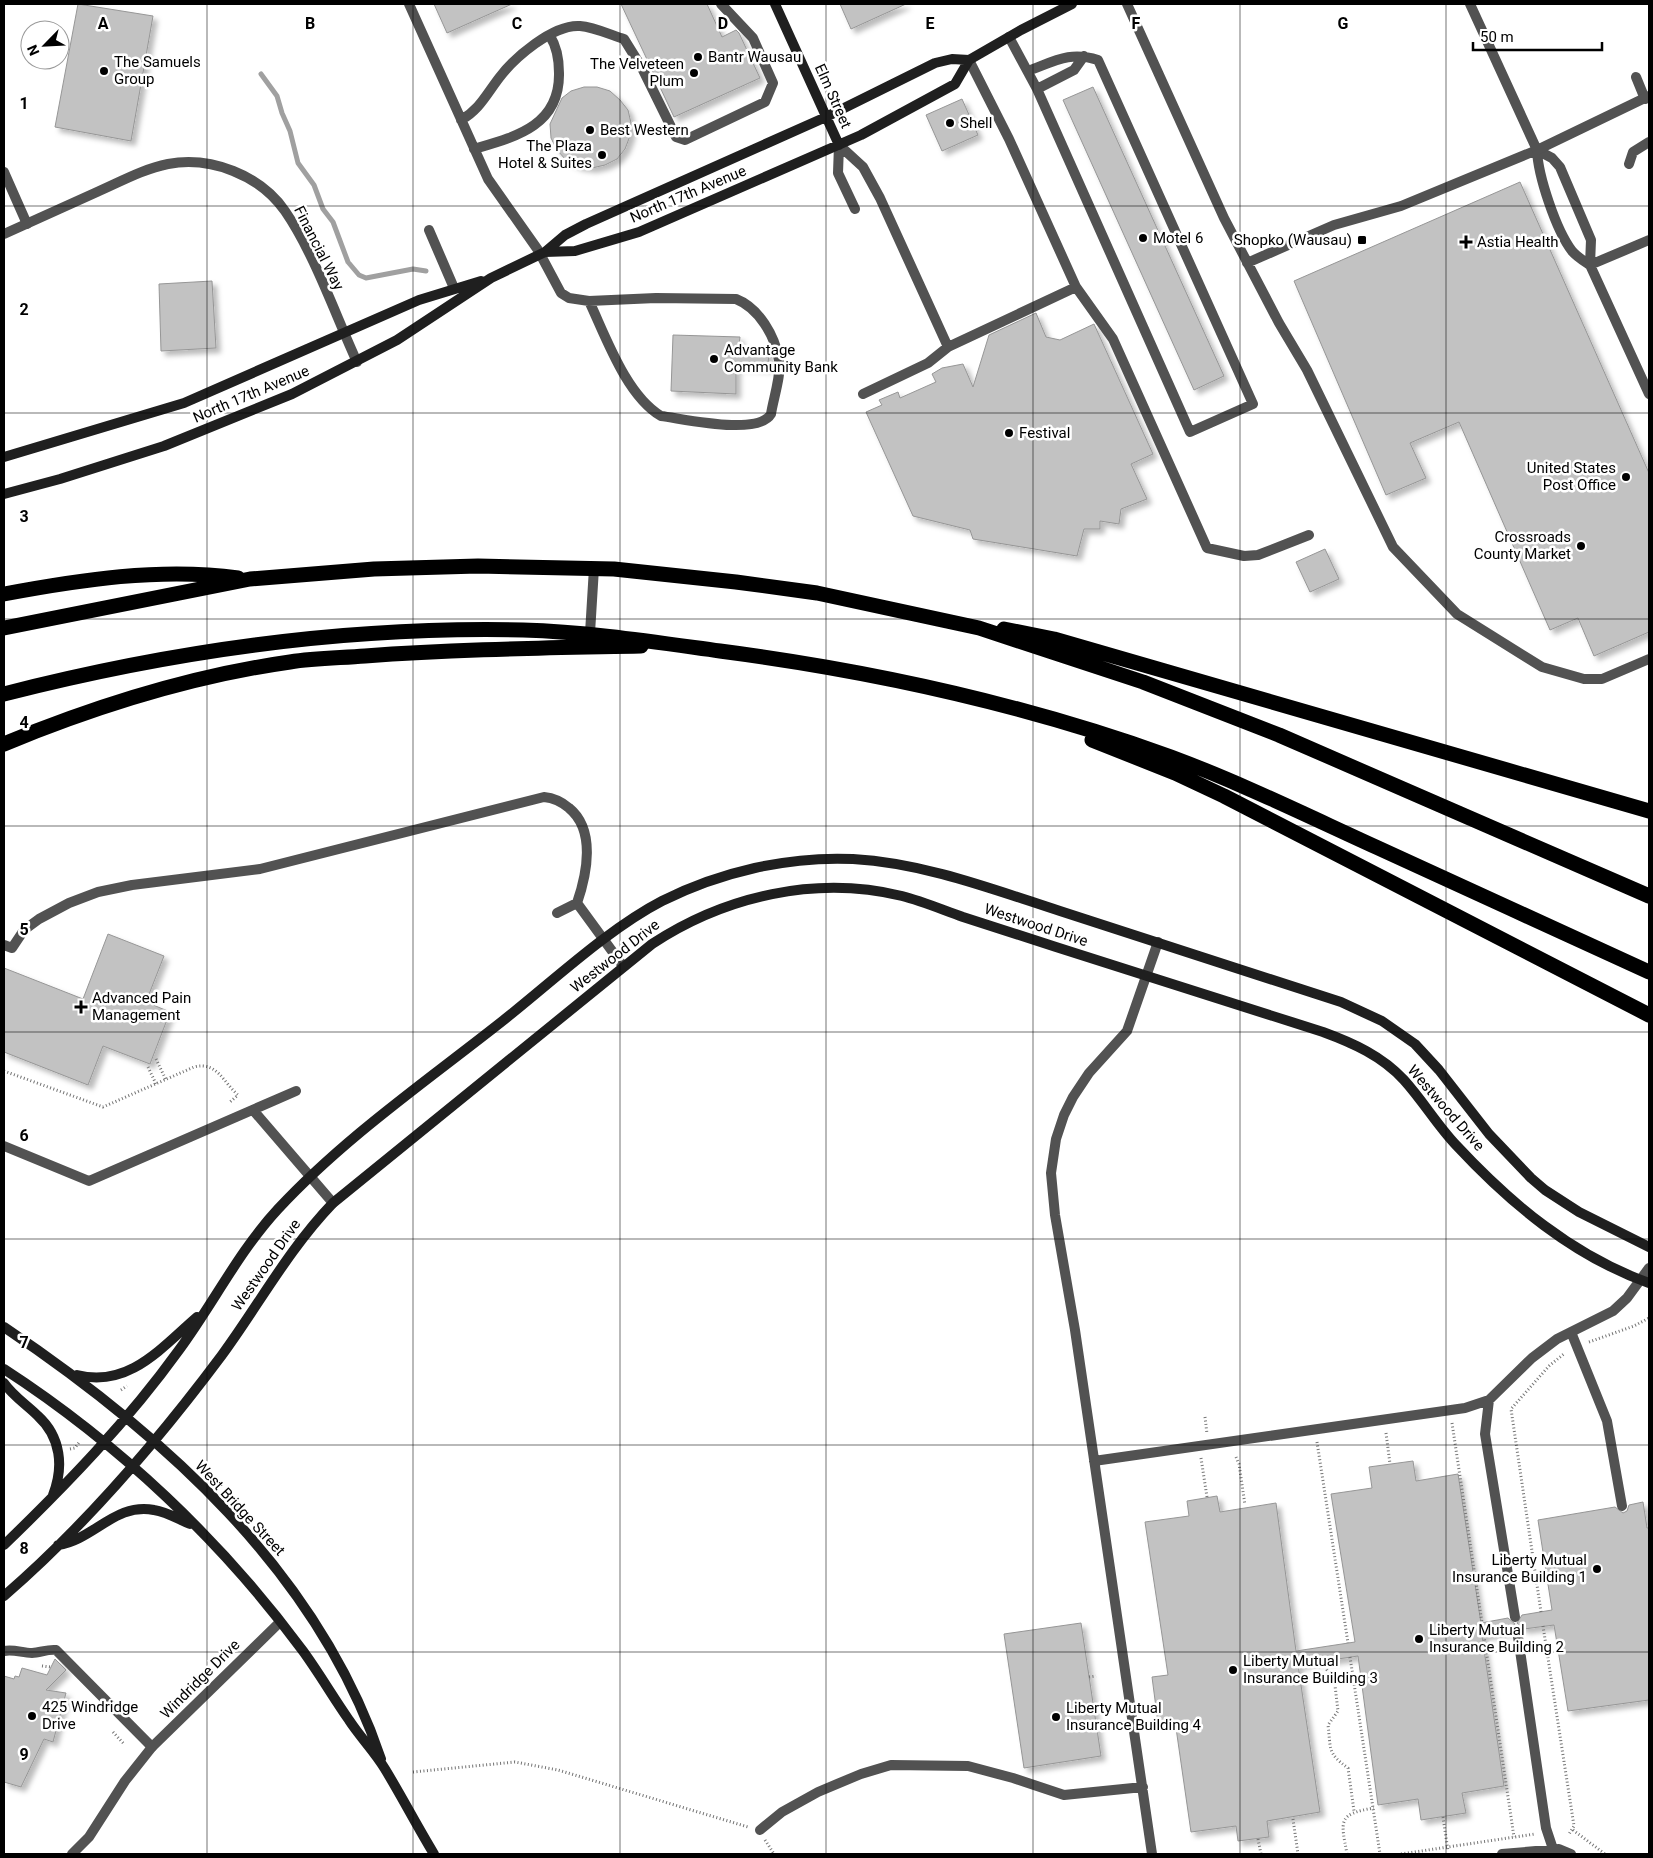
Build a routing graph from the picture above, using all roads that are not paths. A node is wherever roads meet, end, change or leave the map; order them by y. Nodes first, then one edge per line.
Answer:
1 (409, 4) edge
2 (721, 4) edge
3 (776, 4) edge
4 (1072, 4) edge
5 (1127, 4) edge
6 (1470, 4) edge
7 (550, 36) junction
8 (1009, 37) junction
9 (1084, 56) junction
10 (969, 60) junction
11 (1028, 72) junction
12 (1636, 77) dead end
13 (1037, 89) junction
14 (1647, 98) edge
15 (826, 117) junction
16 (460, 120) junction
17 (1649, 142) edge
18 (839, 145) junction
19 (474, 149) junction
20 (1537, 150) junction
21 (1628, 164) dead end
22 (4, 172) edge
23 (855, 209) dead end
24 (27, 224) junction
25 (429, 230) dead end
26 (4, 234) edge
27 (1649, 240) edge
28 (542, 253) junction
29 (1247, 263) junction
30 (1590, 265) junction
31 (491, 278) junction
32 (1076, 287) junction
33 (454, 288) junction
34 (589, 301) junction
35 (344, 334) junction
36 (948, 347) junction
37 (357, 362) junction
38 (863, 394) dead end
39 (1649, 394) edge
40 (4, 457) edge
41 (4, 494) edge
42 (1309, 534) dead end
43 (594, 568) junction
44 (250, 579) junction
45 (4, 594) edge
46 (4, 628) edge
47 (979, 628) junction
48 (590, 633) junction
49 (685, 645) junction
50 (1649, 659) edge
51 (4, 694) edge
52 (1002, 705) junction
53 (4, 744) edge
54 (1649, 811) edge
55 (1649, 896) edge
56 (577, 903) junction
57 (557, 913) dead end
58 (604, 940) junction
59 (1158, 942) junction
60 (4, 945) edge
61 (623, 966) junction
62 (1649, 972) edge
63 (1148, 976) junction
64 (1649, 1015) edge
65 (296, 1091) dead end
66 (253, 1110) junction
67 (4, 1146) edge
68 (310, 1176) junction
69 (333, 1203) junction
70 (1649, 1247) edge
71 (1649, 1268) edge
72 (1645, 1281) edge
73 (205, 1310) junction
74 (4, 1327) edge
75 (1571, 1332) junction
76 (4, 1369) edge
77 (72, 1374) junction
78 (4, 1384) edge
79 (1489, 1400) junction
80 (128, 1417) junction
81 (155, 1442) junction
82 (104, 1444) junction
83 (1094, 1461) junction
84 (132, 1466) junction
85 (52, 1498) junction
86 (1622, 1506) dead end
87 (194, 1525) junction
88 (4, 1545) edge
89 (58, 1545) junction
90 (4, 1596) edge
91 (1515, 1616) dead end
92 (280, 1622) junction
93 (1517, 1630) dead end
94 (4, 1651) edge
95 (152, 1747) junction
96 (384, 1767) junction
97 (1143, 1787) junction
98 (760, 1830) road end
99 (1553, 1849) junction
100 (72, 1854) edge
101 (434, 1854) edge
102 (1152, 1854) edge
103 (1502, 1854) edge
104 (1571, 1854) edge

1 - 16 street
2 - 7 street
3 - 15 street, Elm Street
4 - 8 street
5 - 29 street
6 - 20 street
7 - 16 street
7 - 19 street
8 - 10 street
8 - 11 street
9 - 11 street
9 - 13 street
9 - 13 street
10 - 15 street, North 17th Avenue
10 - 18 street, North 17th Avenue
10 - 32 street
11 - 13 street
12 - 14 street
14 - 20 street
15 - 18 street, Elm Street
15 - 28 street, North 17th Avenue
16 - 19 street
17 - 21 street
18 - 23 street
18 - 28 street, North 17th Avenue
18 - 36 street
19 - 28 street
20 - 29 street
20 - 30 street
20 - 30 street
22 - 24 street
24 - 26 street, Financial Way
24 - 35 street, Financial Way
25 - 33 street
27 - 30 street
28 - 31 street, North 17th Avenue
28 - 34 street
29 - 50 street
30 - 39 street
31 - 33 street, North 17th Avenue
31 - 37 street, North 17th Avenue
32 - 36 street
32 - 42 street
33 - 35 street, North 17th Avenue
34 - 34 street
35 - 37 street, Financial Way
35 - 40 street, North 17th Avenue
36 - 38 street
37 - 41 street, North 17th Avenue
43 - 44 highway
43 - 47 highway
43 - 48 street
44 - 45 highway
44 - 46 highway
47 - 54 highway
47 - 55 highway
48 - 49 highway
48 - 51 highway
49 - 52 highway
49 - 53 highway
52 - 62 highway
52 - 64 highway
56 - 57 street
56 - 58 street
56 - 60 street
58 - 59 street, Westwood Drive
58 - 61 street
58 - 68 street, Westwood Drive
59 - 63 street
59 - 70 street, Westwood Drive
61 - 63 street, Westwood Drive
61 - 69 street, Westwood Drive
63 - 72 street, Westwood Drive
63 - 83 street
65 - 66 street
66 - 67 street
66 - 68 street
68 - 69 street
68 - 73 street, Westwood Drive
69 - 81 street, Westwood Drive
71 - 72 street
72 - 75 street
73 - 77 street
73 - 80 street, Westwood Drive
74 - 77 street, West Bridge Street
75 - 79 street
75 - 86 street
76 - 82 street, West Bridge Street
77 - 80 street, West Bridge Street
78 - 85 street
79 - 83 street
79 - 91 street
80 - 81 street, West Bridge Street
80 - 82 street, Westwood Drive
81 - 84 street, Westwood Drive
81 - 96 street, West Bridge Street
82 - 84 street, West Bridge Street
82 - 85 street, Westwood Drive
83 - 97 street
84 - 87 street, West Bridge Street
84 - 89 street, Westwood Drive
85 - 88 street, Westwood Drive
87 - 89 street
87 - 92 street, West Bridge Street
89 - 90 street, Westwood Drive
92 - 95 street, Windridge Drive
92 - 96 street, West Bridge Street
93 - 99 street
94 - 95 street
95 - 100 street, Windridge Drive
96 - 101 street, West Bridge Street
97 - 98 street
97 - 102 street
99 - 103 street
99 - 104 street

